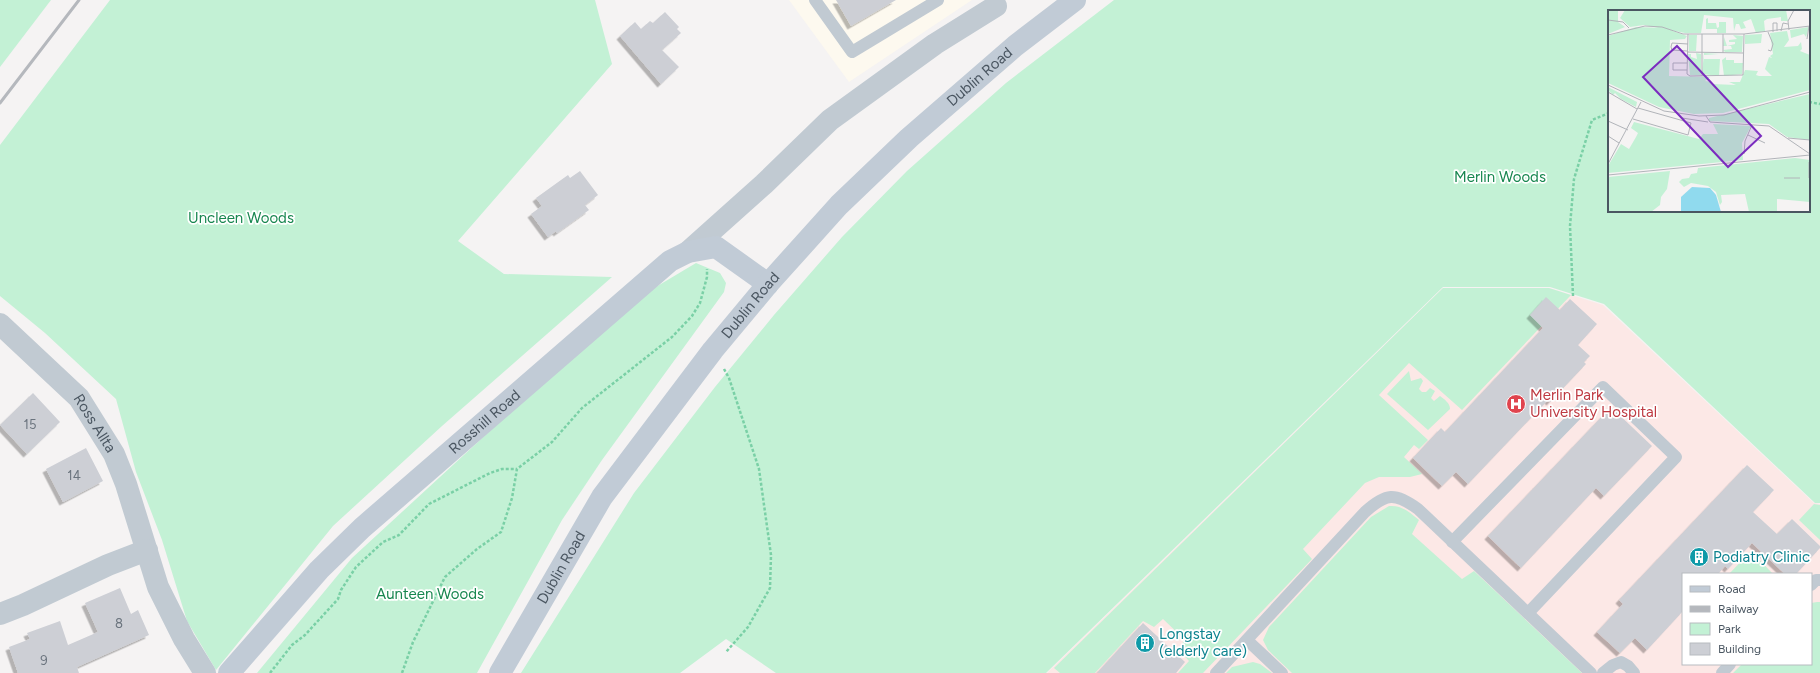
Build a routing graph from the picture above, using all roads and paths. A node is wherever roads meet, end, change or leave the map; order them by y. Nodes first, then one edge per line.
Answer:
1 (815, 0) edge
2 (938, 0) edge
3 (1075, 0) edge
4 (996, 6) dead end
5 (1810, 102) edge
6 (1820, 104) edge
7 (1608, 113) edge
8 (699, 250) junction
9 (768, 284) junction
10 (1573, 296) dead end
11 (0, 324) edge
12 (713, 350) junction
13 (517, 468) junction
14 (1452, 542) junction
15 (147, 550) junction
16 (1528, 613) junction
17 (0, 614) edge
18 (1247, 640) junction
19 (726, 652) dead end
20 (1729, 665) edge
21 (205, 673) edge
22 (229, 673) edge
23 (270, 673) edge
24 (402, 673) edge
25 (500, 673) edge
26 (1216, 673) edge
27 (1282, 673) edge
28 (1591, 673) edge
29 (1603, 673) edge
30 (1634, 673) edge
31 (1722, 673) edge

1 - 2 lane
3 - 9 main road, Dublin Road
4 - 8 street
5 - 6 path
7 - 10 path
8 - 9 main road
8 - 13 path
8 - 22 main road, Rosshill Road
9 - 12 main road, Dublin Road
11 - 15 street, Ross Allta
12 - 19 path
12 - 25 main road, Dublin Road
13 - 23 path
13 - 24 path
14 - 16 lane
14 - 16 lane
14 - 18 lane
15 - 17 street
15 - 21 street, Ross Allta
16 - 28 lane
18 - 26 lane
18 - 27 lane
20 - 31 lane
29 - 30 lane

